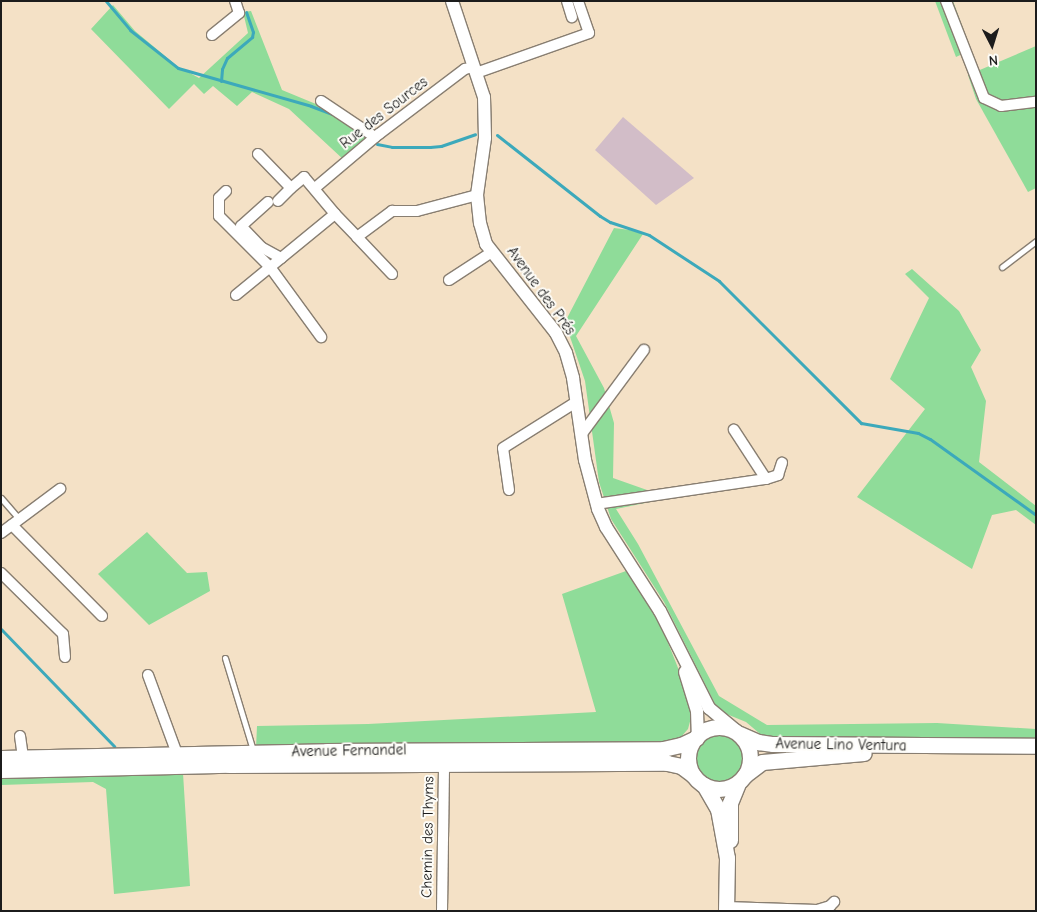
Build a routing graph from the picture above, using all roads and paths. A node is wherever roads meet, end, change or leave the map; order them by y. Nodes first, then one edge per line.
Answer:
1 (235, 1) edge
2 (452, 1) edge
3 (567, 1) edge
4 (578, 1) edge
5 (946, 1) edge
6 (572, 17) dead end
7 (212, 35) dead end
8 (475, 70) junction
9 (321, 101) dead end
10 (1036, 102) edge
11 (375, 138) junction
12 (258, 154) dead end
13 (291, 188) junction
14 (315, 188) junction
15 (226, 191) dead end
16 (477, 195) junction
17 (335, 214) junction
18 (357, 237) junction
19 (1036, 241) edge
20 (492, 252) junction
21 (281, 258) junction
22 (270, 267) junction
23 (1002, 267) dead end
24 (392, 274) dead end
25 (448, 280) dead end
26 (236, 294) dead end
27 (321, 337) dead end
28 (644, 350) dead end
29 (576, 402) junction
30 (734, 430) dead end
31 (581, 435) junction
32 (782, 464) dead end
33 (766, 479) junction
34 (60, 489) dead end
35 (509, 490) dead end
36 (1, 498) edge
37 (596, 504) junction
38 (16, 522) junction
39 (1, 533) edge
40 (1, 572) edge
41 (102, 616) dead end
42 (678, 643) junction
43 (65, 657) dead end
44 (225, 658) dead end
45 (148, 675) dead end
46 (739, 733) junction
47 (20, 736) dead end
48 (697, 736) junction
49 (943, 746) junction
50 (1036, 746) edge
51 (254, 753) junction
52 (177, 754) junction
53 (1, 758) edge
54 (23, 758) junction
55 (444, 764) junction
56 (1, 770) edge
57 (742, 779) junction
58 (698, 780) junction
59 (727, 858) junction
60 (834, 902) dead end
61 (726, 909) edge
62 (442, 911) edge

1 - 7 street
2 - 8 street, Avenue des Prés
3 - 6 street
4 - 8 street, Rue des Sources
5 - 10 street
8 - 11 street, Rue des Sources
8 - 16 street, Avenue des Prés
9 - 11 street
11 - 14 street, Rue des Sources
12 - 13 street
13 - 14 street
13 - 21 street
14 - 17 street
15 - 22 street
16 - 18 street
16 - 20 street, Avenue des Prés
17 - 18 street
17 - 21 street
18 - 24 street
19 - 23 lane
20 - 25 street
20 - 29 street, Avenue des Prés
21 - 22 street
22 - 26 street
22 - 27 street
28 - 31 street
29 - 31 street, Avenue des Prés
29 - 35 street
30 - 33 street
31 - 37 street, Avenue des Prés
32 - 33 street
33 - 37 street
34 - 38 street
36 - 38 lane
37 - 42 street, Avenue des Prés
38 - 39 street
38 - 41 street
40 - 43 street
42 - 46 street, Avenue des Prés
42 - 48 street, Avenue des Prés
44 - 51 lane
45 - 52 street
46 - 48 main road
46 - 49 main road, Avenue Lino Ventura
46 - 57 main road
47 - 54 street
48 - 51 main road, Avenue Fernandel
48 - 58 main road
49 - 50 main road, Avenue Lino Ventura
49 - 57 main road, Avenue Lino Ventura
51 - 52 main road, Avenue Fernandel
52 - 54 main road, Avenue Fernandel
53 - 54 main road, Avenue Fernandel
55 - 56 main road, Avenue Fernandel
55 - 58 main road, Avenue Fernandel
55 - 62 street, Chemin des Thyms
57 - 58 main road
57 - 59 main road
58 - 59 main road
59 - 61 main road
60 - 61 street

